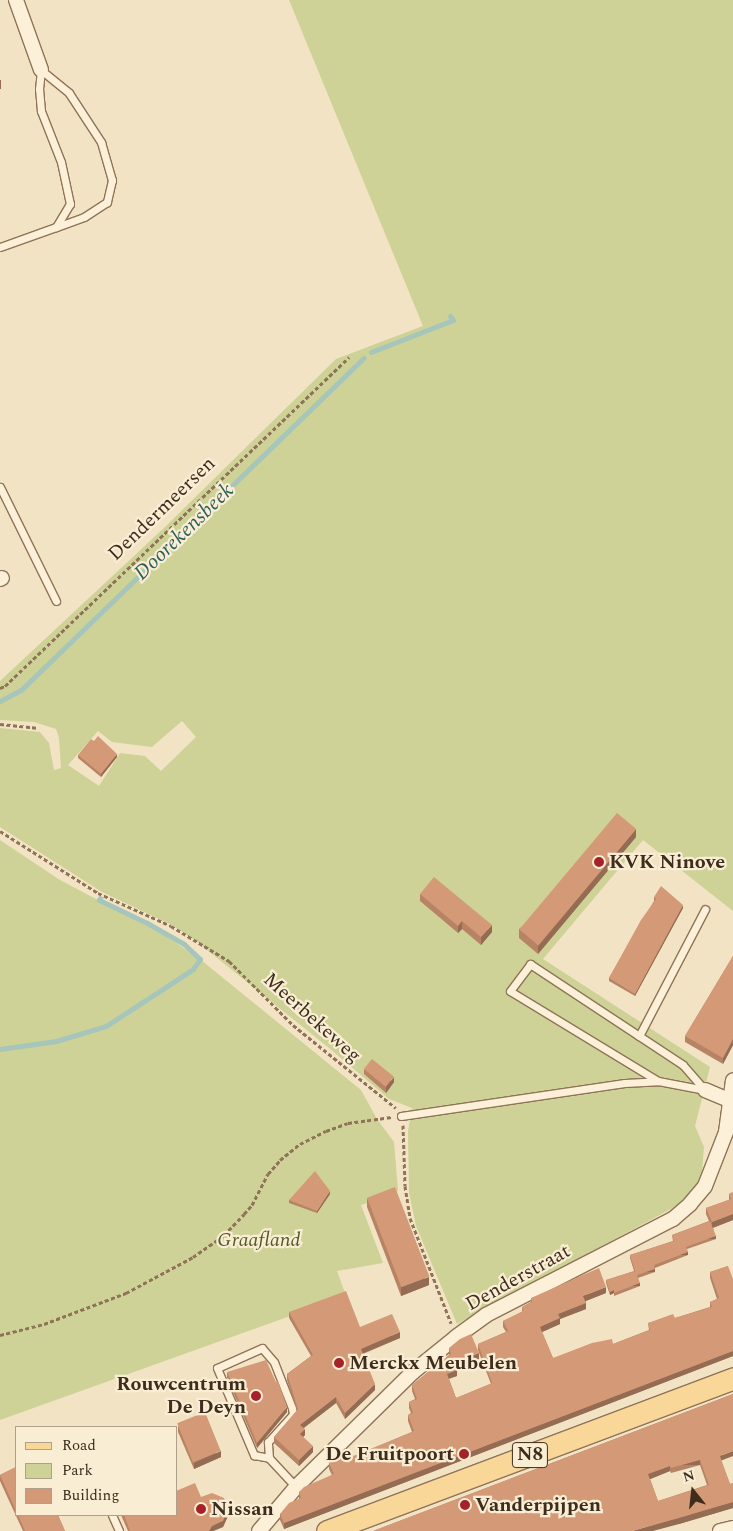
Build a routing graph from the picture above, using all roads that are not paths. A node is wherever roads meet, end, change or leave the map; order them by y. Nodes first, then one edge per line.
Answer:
1 (16, 0) edge
2 (41, 70) junction
3 (56, 227) junction
4 (0, 247) edge
5 (0, 487) edge
6 (56, 601) dead end
7 (706, 909) dead end
8 (639, 1036) junction
9 (733, 1080) edge
10 (658, 1081) junction
11 (705, 1090) junction
12 (729, 1100) junction
13 (401, 1116) road end
14 (733, 1378) edge
15 (269, 1458) junction
16 (296, 1487) junction
17 (112, 1516) edge
18 (733, 1528) edge
19 (119, 1531) edge
20 (259, 1531) edge
21 (327, 1531) edge
22 (720, 1531) edge

1 - 2 street
2 - 3 lane
2 - 3 lane
3 - 4 lane
5 - 6 lane
7 - 8 lane
8 - 10 lane
8 - 11 lane
9 - 12 street, Denderstraat
10 - 11 lane
10 - 13 lane
11 - 12 street
12 - 16 street, Denderstraat
14 - 21 main road, N8
15 - 15 lane
15 - 16 lane
16 - 20 street, Denderstraat
17 - 19 lane
18 - 22 street

